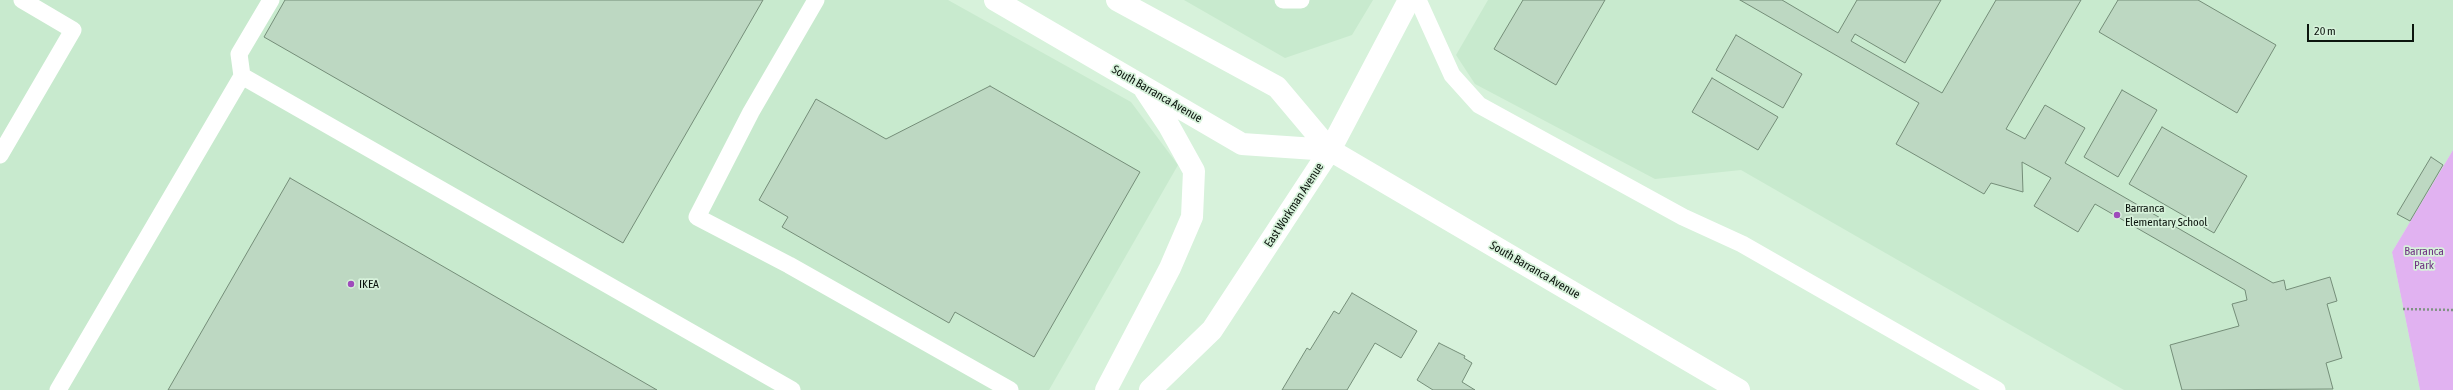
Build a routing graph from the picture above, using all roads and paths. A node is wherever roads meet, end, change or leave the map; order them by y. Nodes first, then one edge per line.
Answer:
1 (22, 0) edge
2 (271, 0) edge
3 (816, 0) edge
4 (995, 0) edge
5 (1117, 0) edge
6 (1283, 0) edge
7 (1301, 0) edge
8 (1409, 0) edge
9 (1418, 0) edge
10 (242, 76) junction
11 (1141, 84) junction
12 (1330, 150) junction
13 (0, 155) edge
14 (2403, 309) dead end
15 (2453, 310) edge
16 (58, 390) edge
17 (792, 390) edge
18 (1010, 390) edge
19 (1106, 390) edge
20 (1150, 390) edge
21 (1739, 390) edge
22 (1997, 390) edge

1 - 13 lane
2 - 10 lane
3 - 18 lane
4 - 11 main road, South Barranca Avenue
5 - 12 main road, South Barranca Avenue
6 - 7 lane
8 - 12 main road, East Workman Avenue
9 - 22 lane
10 - 16 lane
10 - 17 lane
11 - 12 main road, South Barranca Avenue
11 - 19 main road
12 - 20 main road, East Workman Avenue
12 - 21 main road, South Barranca Avenue
14 - 15 path

